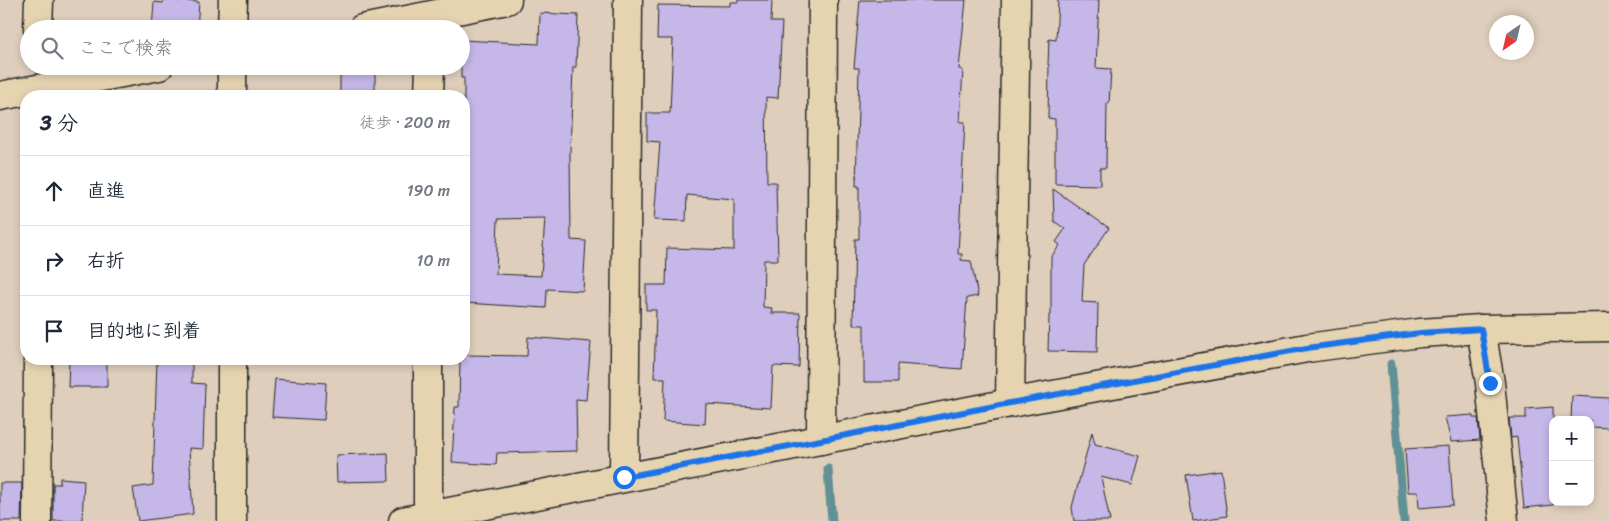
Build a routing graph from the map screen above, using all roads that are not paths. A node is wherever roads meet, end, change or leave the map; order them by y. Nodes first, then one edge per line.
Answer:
1 (39, 0) edge
2 (233, 0) edge
3 (507, 0) edge
4 (628, 0) edge
5 (823, 0) edge
6 (1016, 0) edge
7 (430, 15) edge
8 (38, 20) edge
9 (232, 20) edge
10 (406, 20) edge
11 (98, 75) edge
12 (232, 75) edge
13 (430, 75) edge
14 (38, 84) edge
15 (232, 90) edge
16 (429, 90) edge
17 (0, 96) edge
18 (1609, 327) edge
19 (1481, 329) junction
20 (38, 365) edge
21 (232, 365) edge
22 (428, 365) edge
23 (1010, 403) junction
24 (821, 440) junction
25 (624, 477) junction
26 (415, 519) edge
27 (38, 521) edge
28 (232, 521) edge
29 (1504, 521) edge

1 - 8 street
2 - 9 street
3 - 7 street
4 - 25 street
5 - 24 street
6 - 23 street
7 - 10 street
11 - 14 street
12 - 15 street
13 - 16 street
14 - 17 street
18 - 19 street
19 - 23 street
19 - 29 street
20 - 27 street
21 - 28 street
22 - 26 street
23 - 24 street
24 - 25 street
25 - 26 street

